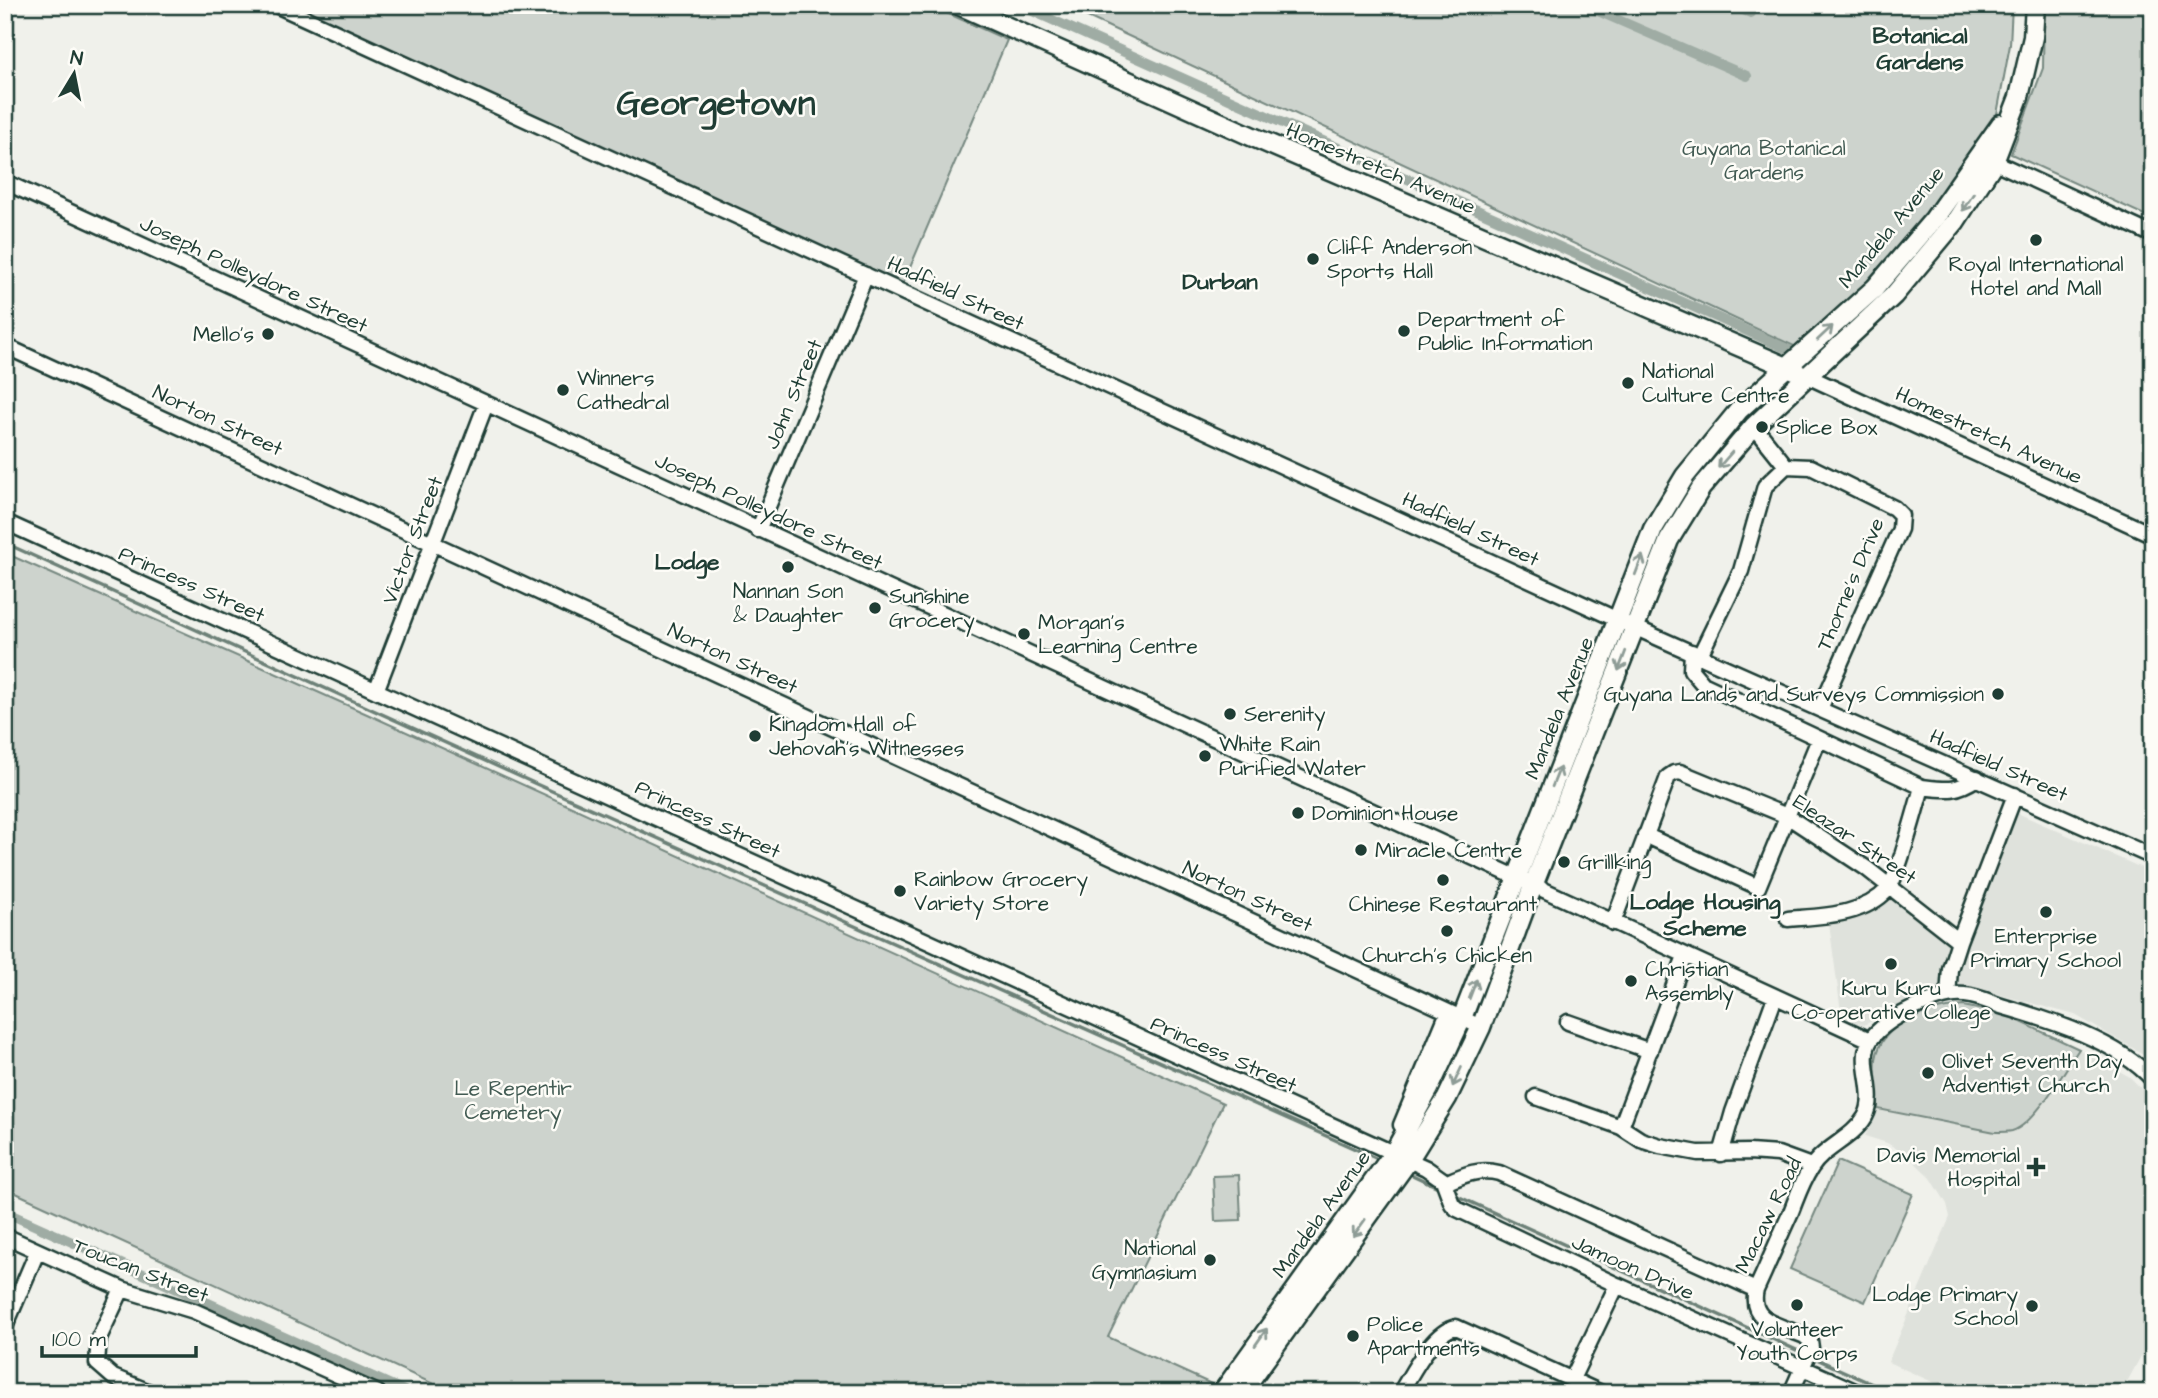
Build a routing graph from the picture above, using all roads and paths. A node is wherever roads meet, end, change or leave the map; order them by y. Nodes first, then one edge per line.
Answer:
1 (276, 5) edge
2 (959, 5) edge
3 (2035, 5) edge
4 (1987, 158) junction
5 (5, 182) edge
6 (2153, 235) edge
7 (866, 275) junction
8 (5, 346) edge
9 (1788, 368) junction
10 (1807, 376) junction
11 (486, 404) junction
12 (1754, 426) junction
13 (1786, 466) junction
14 (5, 522) edge
15 (758, 530) junction
16 (2153, 535) edge
17 (433, 542) junction
18 (1618, 620) junction
19 (1635, 627) junction
20 (1696, 653) junction
21 (376, 691) junction
22 (1820, 709) junction
23 (1819, 739) junction
24 (1978, 778) junction
25 (1923, 787) junction
26 (2015, 795) junction
27 (1787, 816) junction
28 (1646, 835) junction
29 (2153, 857) edge
30 (1515, 878) junction
31 (1533, 887) junction
32 (1891, 887) junction
33 (1788, 919) dead end
34 (1613, 923) junction
35 (1959, 941) junction
36 (1685, 956) junction
37 (1948, 996) junction
38 (1775, 997) junction
39 (1455, 1015) junction
40 (1568, 1022) dead end
41 (1481, 1027) junction
42 (1870, 1040) junction
43 (1650, 1051) junction
44 (2153, 1080) edge
45 (1536, 1097) dead end
46 (1621, 1127) junction
47 (1721, 1154) junction
48 (1395, 1162) junction
49 (1811, 1166) junction
50 (1446, 1185) junction
51 (5, 1236) edge
52 (37, 1252) junction
53 (1617, 1285) junction
54 (122, 1289) junction
55 (1756, 1290) junction
56 (5, 1326) edge
57 (1807, 1358) junction
58 (1572, 1379) junction
59 (1826, 1386) edge
60 (152, 1393) edge
61 (378, 1393) edge
62 (1222, 1393) edge
63 (1241, 1393) edge
64 (1400, 1393) edge
65 (1601, 1393) edge
66 (1791, 1393) edge
67 (1859, 1393) edge

1 - 7 street, Hadfield Street
2 - 9 main road, Homestretch Avenue
3 - 4 main road, Mandela Avenue
4 - 6 street
9 -> 4 main road, Mandela Avenue
4 -> 10 main road, Mandela Avenue
5 - 11 street, Joseph Polleydore Street
7 - 15 street, John Street
7 - 18 street, Hadfield Street
8 - 17 street, Norton Street
9 - 10 main road, Homestretch Avenue
18 -> 9 main road, Mandela Avenue
10 - 12 main road, Mandela Avenue
10 - 16 street, Homestretch Avenue
11 - 15 street, Joseph Polleydore Street
11 - 17 street, Victor Street
12 - 13 street
12 -> 19 main road, Mandela Avenue
13 - 20 street
13 - 22 street, Thorne's Drive
14 - 21 street, Princess Street
15 - 30 street, Joseph Polleydore Street
17 - 21 street, Victor Street
17 - 39 street, Norton Street
18 - 19 street, Hadfield Street
30 -> 18 main road, Mandela Avenue
19 - 20 street, Hadfield Street
19 -> 31 main road, Mandela Avenue
20 - 22 street, Hadfield Street
20 - 23 street
21 - 48 street, Princess Street
22 - 24 street, Hadfield Street
23 - 25 street
23 - 27 street
24 - 25 street
24 - 26 street, Hadfield Street
25 - 32 street
26 - 29 street, Hadfield Street
26 - 35 street
27 - 28 street, Eleazar Street
27 - 28 street
27 - 32 street, Eleazar Street
28 - 34 street, Eleazar Street
30 - 31 street, Joseph Polleydore Street
39 -> 30 main road, Mandela Avenue
31 - 34 street
31 - 41 main road, Mandela Avenue
32 - 33 street
32 - 35 street, Eleazar Street
34 - 36 street
35 - 37 street
36 - 38 street
36 - 43 street
37 - 42 street
37 - 44 street
38 - 42 street
38 - 47 street
39 - 41 street, Norton Street
39 - 48 main road, Mandela Avenue
40 - 43 street
41 -> 48 main road, Mandela Avenue
42 - 49 street, Macaw Road
43 - 46 street
45 - 46 street
46 - 47 street
47 - 49 street
48 - 50 street
62 -> 48 main road, Mandela Avenue
48 -> 63 main road, Mandela Avenue
49 - 55 street, Macaw Road
50 - 53 street, Jamoon Drive
50 - 55 street
51 - 52 street, Toucan Street
52 - 54 street, Toucan Street
52 - 56 street
53 - 57 street, Jamoon Drive
53 - 58 street
54 - 60 street
54 - 61 street, Toucan Street
55 - 57 street, Macaw Road
57 - 59 street, Jamoon Drive
57 - 66 street
58 - 64 street
58 - 65 street
59 - 67 street, Jamoon Drive

